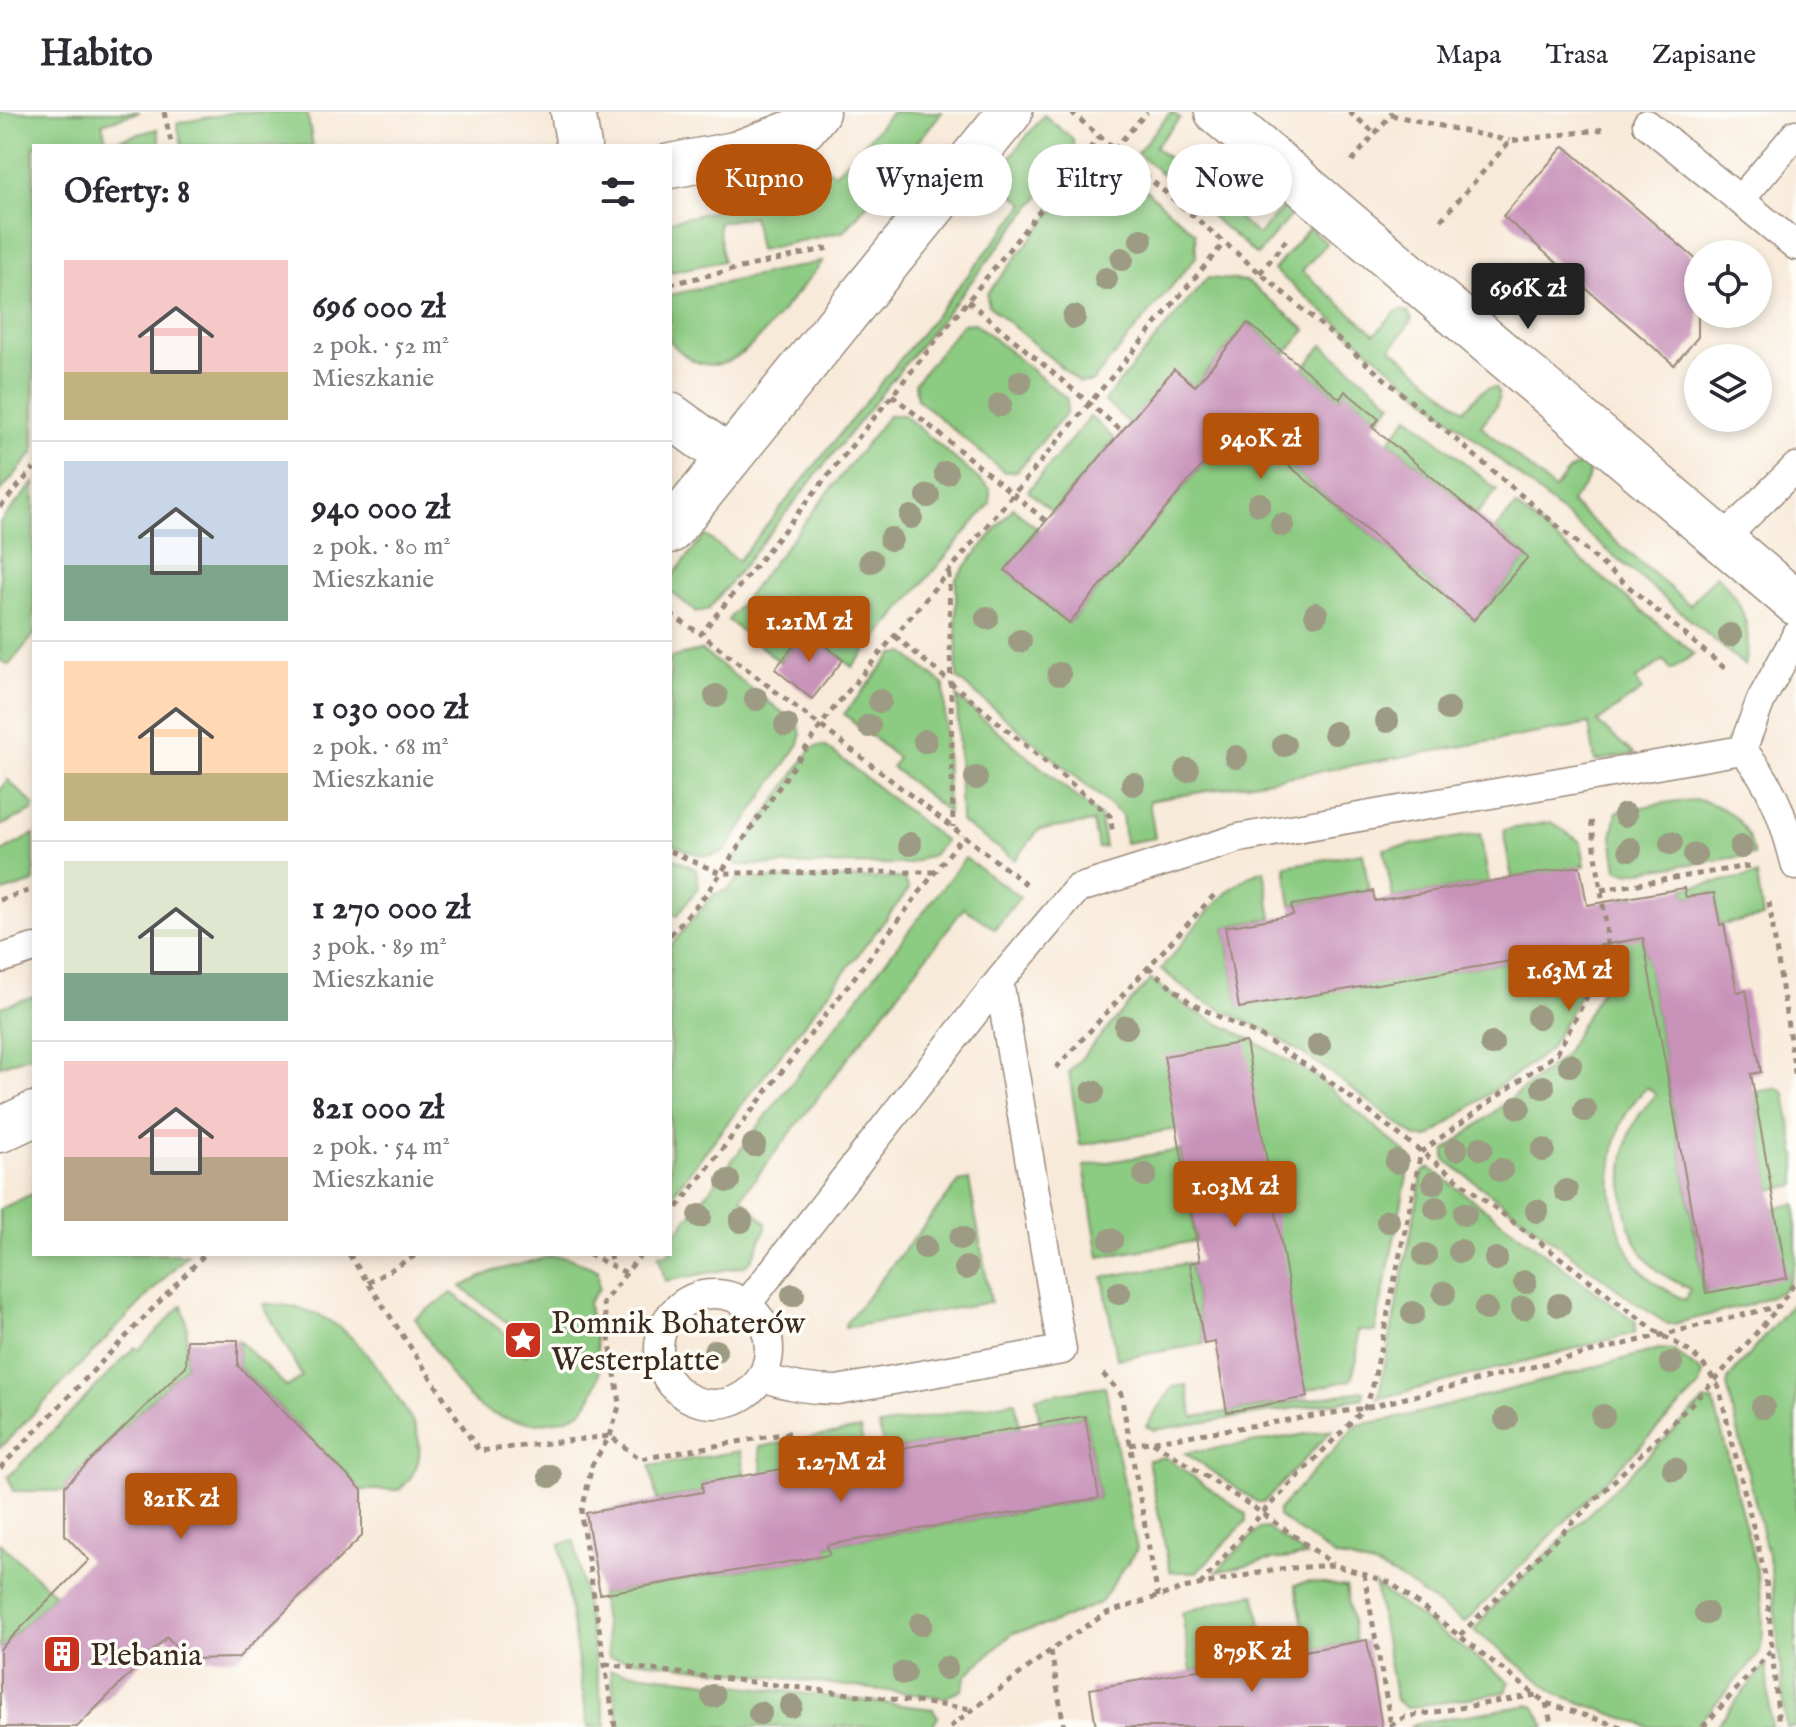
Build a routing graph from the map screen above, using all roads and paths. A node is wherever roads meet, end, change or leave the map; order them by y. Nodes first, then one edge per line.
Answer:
1 (164, 112) edge
2 (573, 112) edge
3 (817, 112) edge
4 (1010, 112) edge
5 (1071, 112) edge
6 (1147, 112) edge
7 (1349, 112) edge
8 (1391, 115) dead end
9 (1233, 118) edge
10 (1647, 124) joint
11 (1375, 133) dead end
12 (1796, 134) edge
13 (1099, 137) junction
14 (1510, 141) junction
15 (172, 144) edge
16 (579, 144) edge
17 (1108, 144) edge
18 (1118, 144) edge
19 (672, 166) edge
20 (1151, 181) edge
21 (1740, 200) junction
22 (1441, 220) dead end
23 (1224, 243) junction
24 (838, 246) dead end
25 (1796, 246) edge
26 (672, 284) edge
27 (968, 301) junction
28 (892, 395) junction
29 (1090, 403) junction
30 (672, 416) edge
31 (1122, 431) dead end
32 (729, 458) junction
33 (1796, 467) edge
34 (32, 470) edge
35 (1013, 494) junction
36 (0, 507) edge
37 (1046, 521) dead end
38 (672, 529) edge
39 (1722, 540) junction
40 (949, 572) junction
41 (1796, 603) edge
42 (672, 615) edge
43 (701, 634) junction
44 (895, 636) junction
45 (1796, 636) edge
46 (951, 682) junction
47 (1761, 700) junction
48 (820, 726) junction
49 (1742, 750) junction
50 (1589, 806) dead end
51 (953, 828) junction
52 (963, 836) junction
53 (672, 852) edge
54 (1764, 863) dead end
55 (1796, 866) edge
56 (935, 872) junction
57 (720, 873) junction
58 (1120, 875) junction
59 (1221, 888) dead end
60 (32, 890) edge
61 (1601, 890) junction
62 (1768, 894) dead end
63 (0, 900) edge
64 (1059, 909) junction
65 (672, 933) edge
66 (32, 949) edge
67 (0, 959) edge
68 (1148, 967) junction
69 (999, 981) junction
70 (1054, 1070) dead end
71 (1796, 1079) edge
72 (32, 1115) edge
73 (0, 1130) edge
74 (1421, 1152) junction
75 (672, 1214) edge
76 (203, 1256) edge
77 (350, 1256) edge
78 (415, 1256) edge
79 (592, 1256) edge
80 (610, 1256) edge
81 (639, 1256) edge
82 (611, 1266) junction
83 (626, 1273) junction
84 (1796, 1281) edge
85 (368, 1283) junction
86 (747, 1304) junction
87 (1779, 1306) junction
88 (1661, 1335) junction
89 (1100, 1359) dead end
90 (762, 1377) junction
91 (1715, 1380) junction
92 (1365, 1408) junction
93 (808, 1429) dead end
94 (610, 1436) junction
95 (1153, 1442) junction
96 (1130, 1445) junction
97 (0, 1468) edge
98 (1262, 1513) junction
99 (1334, 1565) junction
100 (1364, 1574) junction
101 (1200, 1585) junction
102 (1158, 1597) junction
103 (1460, 1635) junction
104 (1772, 1648) junction
105 (1051, 1651) junction
106 (605, 1664) junction
107 (1536, 1695) junction
108 (1546, 1703) junction
109 (974, 1709) junction
110 (1390, 1726) edge
111 (615, 1727) edge
112 (950, 1727) edge
113 (1064, 1727) edge
114 (1552, 1727) edge
115 (1621, 1727) edge
116 (1703, 1727) edge
117 (1779, 1727) edge

1 - 15 path
2 - 16 street
3 - 19 street
4 - 32 street
5 - 13 path
6 - 18 path
7 - 11 path
8 - 14 path
9 - 39 street
10 - 14 path
10 - 21 lane
12 - 21 lane
13 - 17 path
13 - 27 path
14 - 22 path
20 - 23 path
21 - 25 lane
23 - 29 path
23 - 47 path
24 - 26 path
27 - 28 path
27 - 29 path
28 - 35 path
28 - 43 path
29 - 31 path
29 - 35 path
30 - 32 street
32 - 38 street
33 - 39 lane
34 - 36 path
35 - 37 path
35 - 40 path
39 - 41 street
40 - 44 path
40 - 46 path
42 - 43 path
43 - 48 path
44 - 46 path
44 - 48 path
45 - 47 lane
46 - 51 path
46 - 58 path
47 - 49 lane
48 - 51 path
48 - 57 path
49 - 55 lane
49 - 58 lane
50 - 61 path
51 - 52 path
52 - 56 path
52 - 64 path
53 - 57 path
54 - 61 path
56 - 57 path
56 - 75 path
57 - 65 path
58 - 64 lane
59 - 68 path
60 - 63 path
61 - 74 path
62 - 71 path
64 - 69 lane
66 - 67 lane
68 - 70 path
68 - 74 path
69 - 86 lane
69 - 90 lane
72 - 73 street
74 - 88 path
74 - 92 path
76 - 97 path
77 - 85 path
78 - 85 path
79 - 82 path
80 - 82 path
81 - 83 path
82 - 83 path
83 - 94 path
84 - 87 path
85 - 94 path
86 - 90 lane
86 - 90 lane
87 - 88 path
87 - 91 path
88 - 91 path
88 - 92 path
89 - 96 path
91 - 103 path
91 - 104 path
92 - 95 path
92 - 98 path
93 - 94 path
94 - 106 path
95 - 96 path
95 - 98 path
96 - 102 path
98 - 99 path
98 - 101 path
99 - 100 path
99 - 101 path
100 - 103 path
100 - 110 path
101 - 102 path
102 - 105 path
103 - 107 path
104 - 116 path
104 - 117 path
105 - 109 path
105 - 113 path
106 - 109 path
106 - 111 path
107 - 108 path
107 - 110 path
108 - 114 path
108 - 115 path
109 - 112 path

